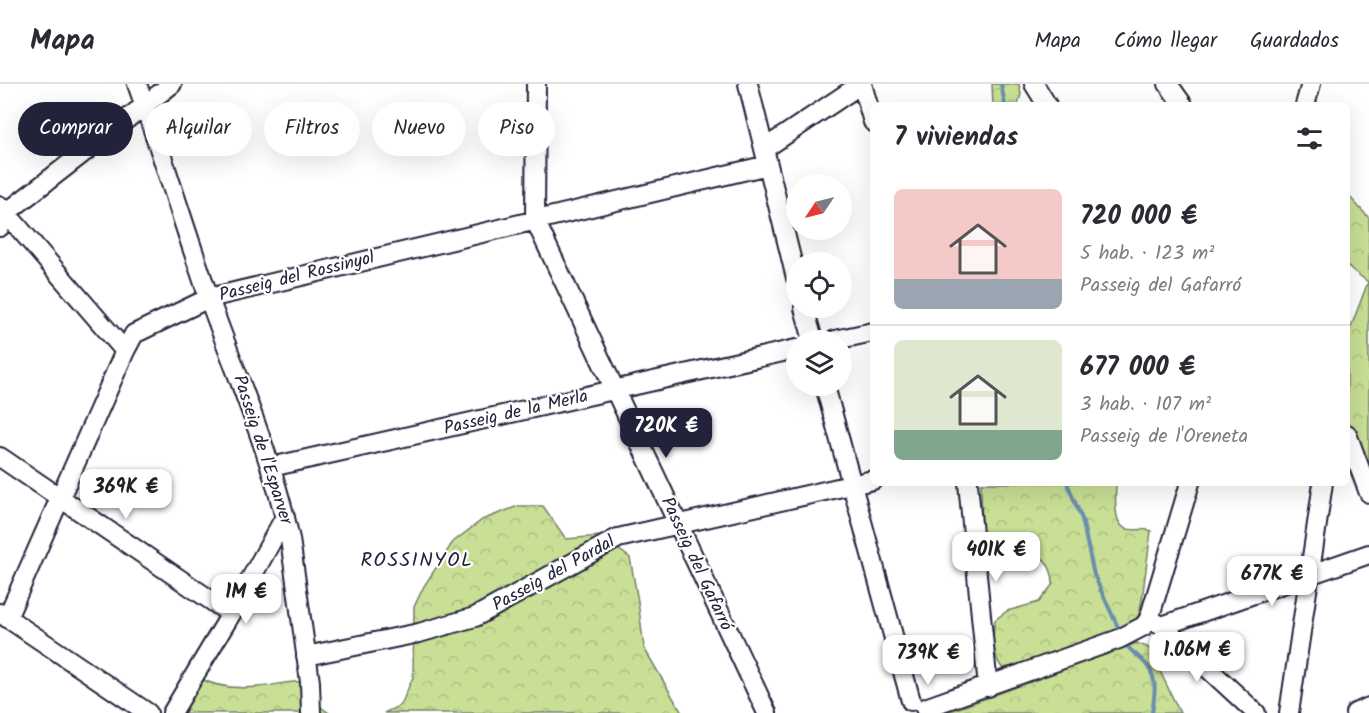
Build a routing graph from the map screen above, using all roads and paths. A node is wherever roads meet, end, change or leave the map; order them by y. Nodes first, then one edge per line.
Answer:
1 (137, 84) edge
2 (172, 84) edge
3 (536, 84) edge
4 (748, 84) edge
5 (862, 84) edge
6 (1034, 84) edge
7 (1168, 84) edge
8 (1311, 84) edge
9 (149, 102) edge
10 (1045, 102) edge
11 (1180, 102) edge
12 (1306, 102) edge
13 (145, 105) joint
14 (870, 112) edge
15 (162, 156) edge
16 (766, 157) junction
17 (2, 216) edge
18 (535, 220) junction
19 (790, 252) edge
20 (209, 298) junction
21 (870, 333) edge
22 (852, 336) edge
23 (125, 351) junction
24 (786, 351) edge
25 (614, 391) junction
26 (828, 396) edge
27 (1350, 443) edge
28 (0, 458) edge
29 (271, 467) junction
30 (870, 481) edge
31 (851, 485) junction
32 (968, 486) edge
33 (1189, 486) edge
34 (1323, 486) edge
35 (1369, 493) edge
36 (61, 497) junction
37 (285, 517) junction
38 (677, 524) junction
39 (1369, 554) edge
40 (1309, 575) junction
41 (231, 614) junction
42 (4, 616) edge
43 (1156, 623) junction
44 (306, 656) junction
45 (988, 687) junction
46 (1369, 707) edge
47 (916, 709) edge
48 (148, 713) edge
49 (172, 713) edge
50 (311, 713) edge
51 (767, 713) edge
52 (1256, 713) edge
53 (1289, 713) edge
54 (1354, 713) edge

1 - 13 street, Passeig de l'Esparver
2 - 9 street
3 - 18 street
4 - 16 street
5 - 14 street
5 - 16 street
6 - 10 street
7 - 11 street
8 - 12 street
13 - 17 street
15 - 20 street, Passeig de l'Esparver
16 - 18 street, Passeig del Rossinyol
16 - 19 street
17 - 23 street
18 - 20 street, Passeig del Rossinyol
18 - 25 street, Passeig del Gafarró
20 - 23 street, Passeig del Rossinyol
20 - 29 street, Passeig de l'Esparver
21 - 22 street
23 - 36 street, Passeig del Rossinyol
24 - 25 street, Passeig de la Merla
25 - 29 street, Passeig de la Merla
25 - 38 street, Passeig del Gafarró
26 - 31 street
27 - 35 street
28 - 36 street
29 - 37 street, Passeig de l'Esparver
30 - 31 street, Passeig del Pardal
31 - 38 street, Passeig del Pardal
31 - 47 street
32 - 45 street
33 - 43 street
34 - 40 street
36 - 41 street
36 - 42 street, Passeig del Rossinyol
37 - 41 street
37 - 44 street, Passeig de l'Esparver
38 - 44 street, Passeig del Pardal
38 - 51 street, Passeig del Gafarró
39 - 40 street
40 - 43 street
40 - 53 street
41 - 49 street
42 - 48 street
43 - 45 street
43 - 52 street
44 - 50 street, Passeig de l'Esparver
45 - 47 street
46 - 54 street

